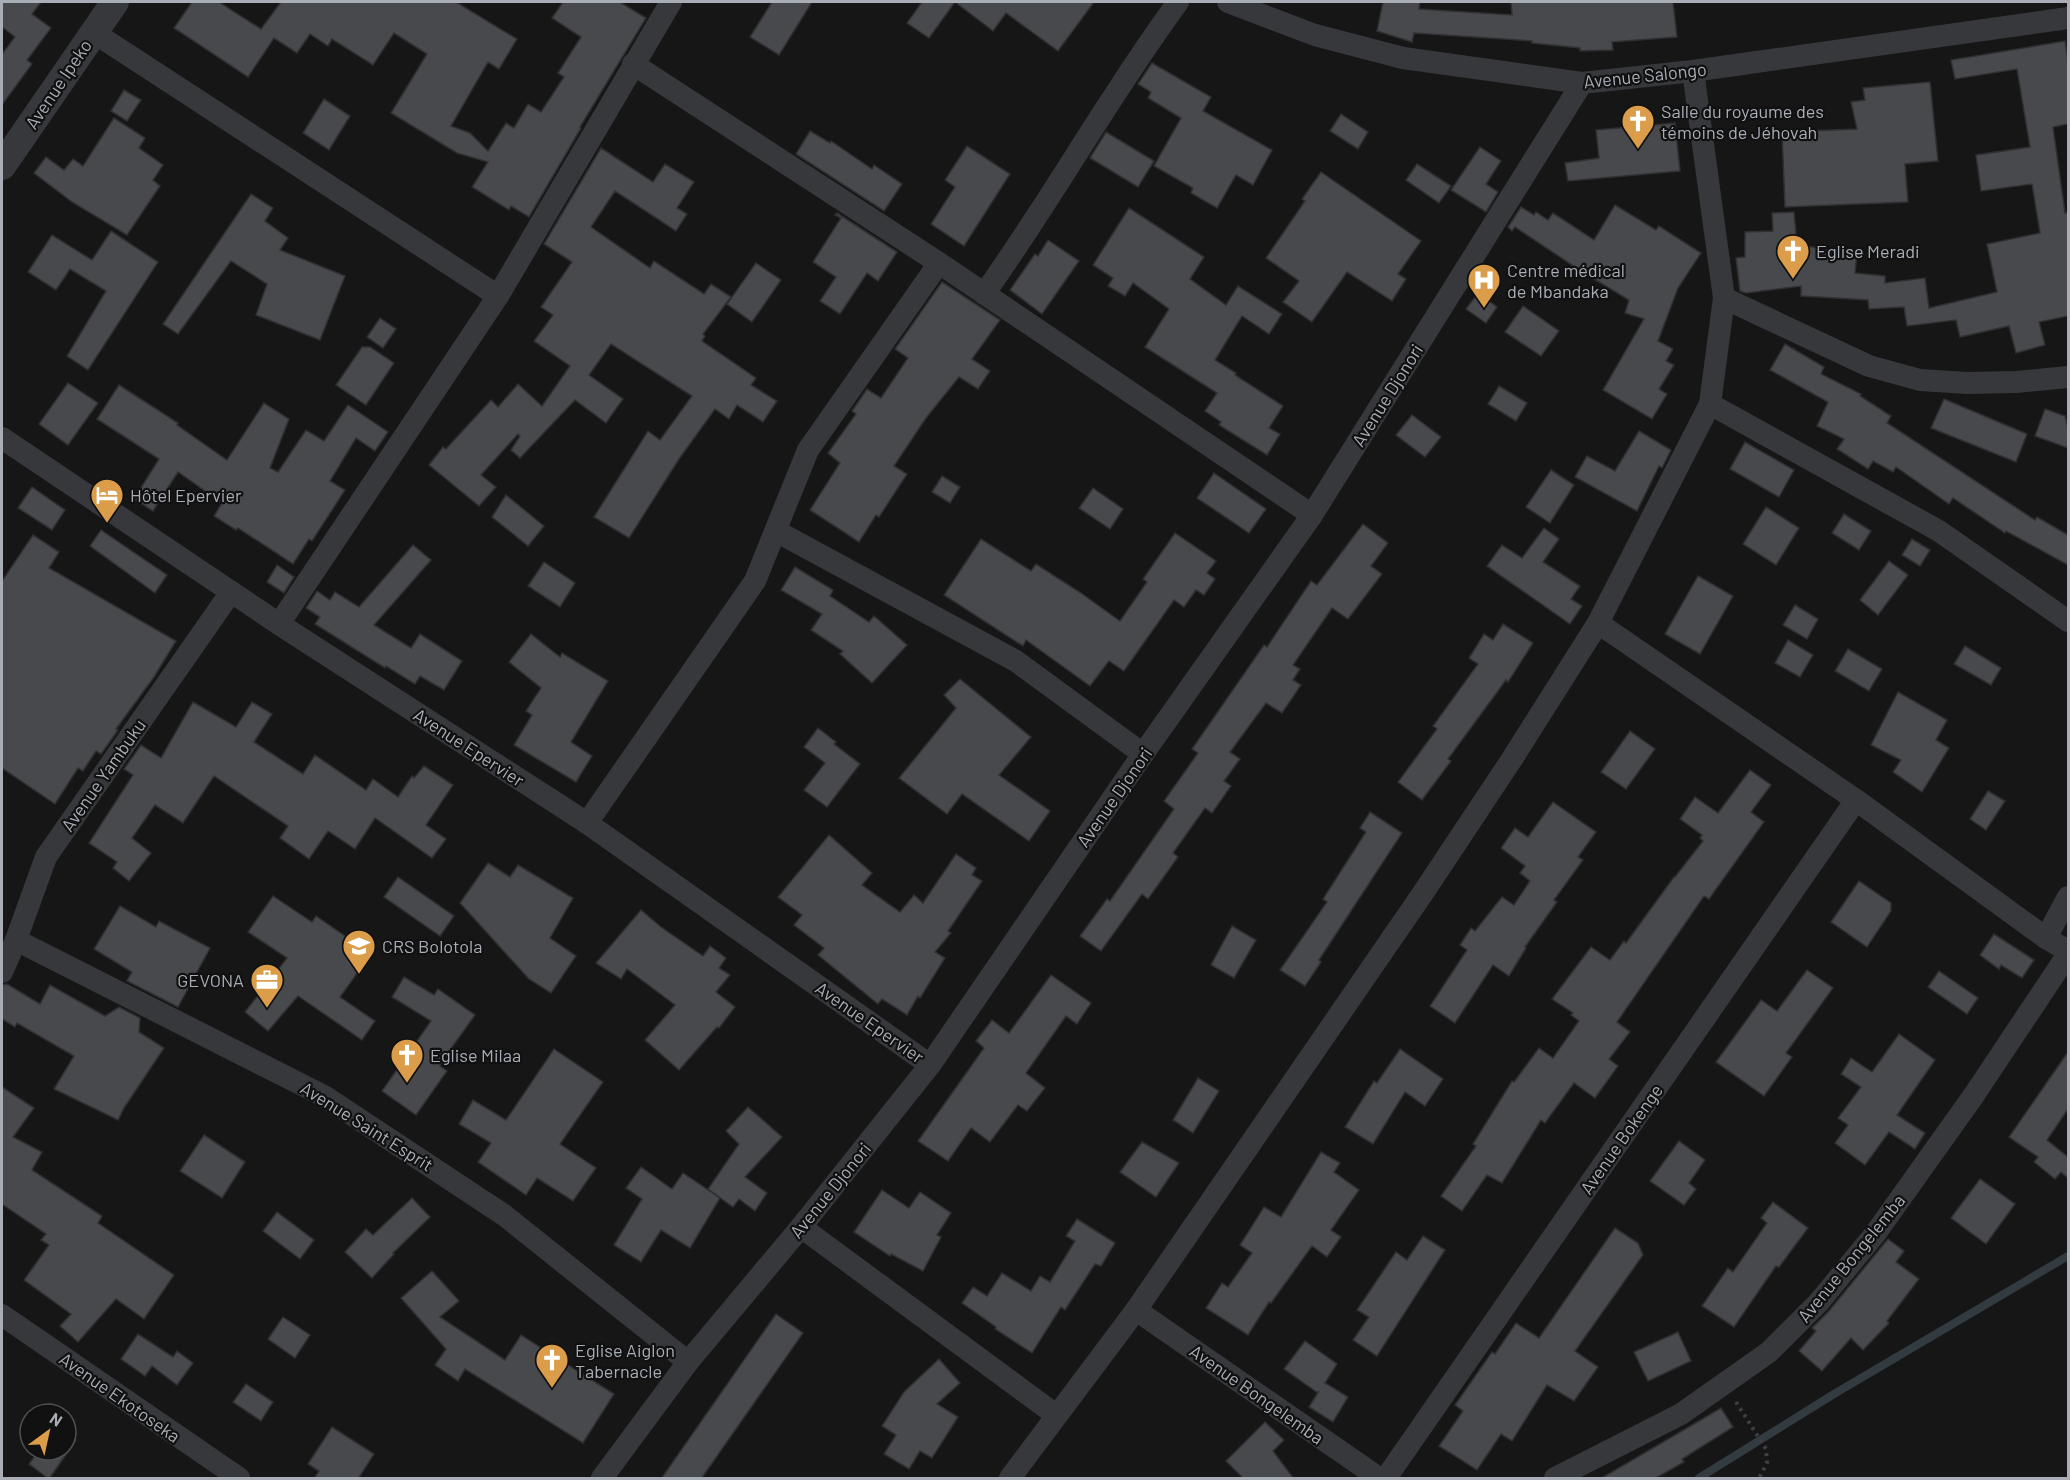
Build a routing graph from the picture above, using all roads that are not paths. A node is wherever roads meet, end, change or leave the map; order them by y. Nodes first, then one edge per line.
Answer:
1 (115, 2) edge
2 (671, 2) edge
3 (1178, 2) edge
4 (1228, 2) edge
5 (2068, 18) edge
6 (93, 32) junction
7 (633, 64) junction
8 (1693, 70) junction
9 (1582, 83) junction
10 (2, 166) edge
11 (939, 262) junction
12 (984, 294) junction
13 (498, 296) junction
14 (1724, 298) junction
15 (2068, 377) edge
16 (1710, 404) junction
17 (2, 438) edge
18 (1312, 515) junction
19 (776, 531) junction
20 (231, 592) junction
21 (2068, 621) edge
22 (1598, 623) junction
23 (279, 624) junction
24 (1143, 754) junction
25 (1856, 801) junction
26 (587, 823) junction
27 (2068, 897) edge
28 (2046, 938) junction
29 (16, 940) junction
30 (2068, 952) edge
31 (2, 972) edge
32 (930, 1065) junction
33 (801, 1227) junction
34 (1136, 1310) junction
35 (2, 1315) edge
36 (688, 1362) junction
37 (1056, 1415) junction
38 (239, 1479) edge
39 (602, 1479) edge
40 (1010, 1479) edge
41 (1378, 1479) edge
42 (1386, 1479) edge
43 (1555, 1479) edge

1 - 6 street, Avenue Ipeko
2 - 7 street
3 - 12 street
4 - 9 street, Avenue Salongo
5 - 8 street, Avenue Salongo
6 - 10 street, Avenue Ipeko
6 - 13 street
7 - 11 street
7 - 13 street
8 - 9 street, Avenue Salongo
8 - 14 street
9 - 18 street, Avenue Djonori
11 - 12 street
11 - 19 street
12 - 18 street
13 - 23 street
14 - 15 street
14 - 16 street
16 - 21 street
16 - 22 street
17 - 20 street, Avenue Epervier
18 - 24 street, Avenue Djonori
19 - 24 street
19 - 26 street
20 - 23 street, Avenue Epervier
20 - 29 street, Avenue Yambuku
22 - 25 street
22 - 34 street
23 - 26 street, Avenue Epervier
24 - 32 street, Avenue Djonori
25 - 28 street
25 - 42 street, Avenue Bokenge
26 - 32 street, Avenue Epervier
27 - 28 street
28 - 30 street
29 - 31 street, Avenue Yambuku
29 - 36 street, Avenue Saint Esprit
30 - 43 street, Avenue Bongelemba
32 - 33 street, Avenue Djonori
33 - 36 street, Avenue Djonori
33 - 37 street
34 - 37 street
34 - 41 street, Avenue Bongelemba
35 - 38 street, Avenue Ekotoseka
36 - 39 street, Avenue Djonori
37 - 40 street

